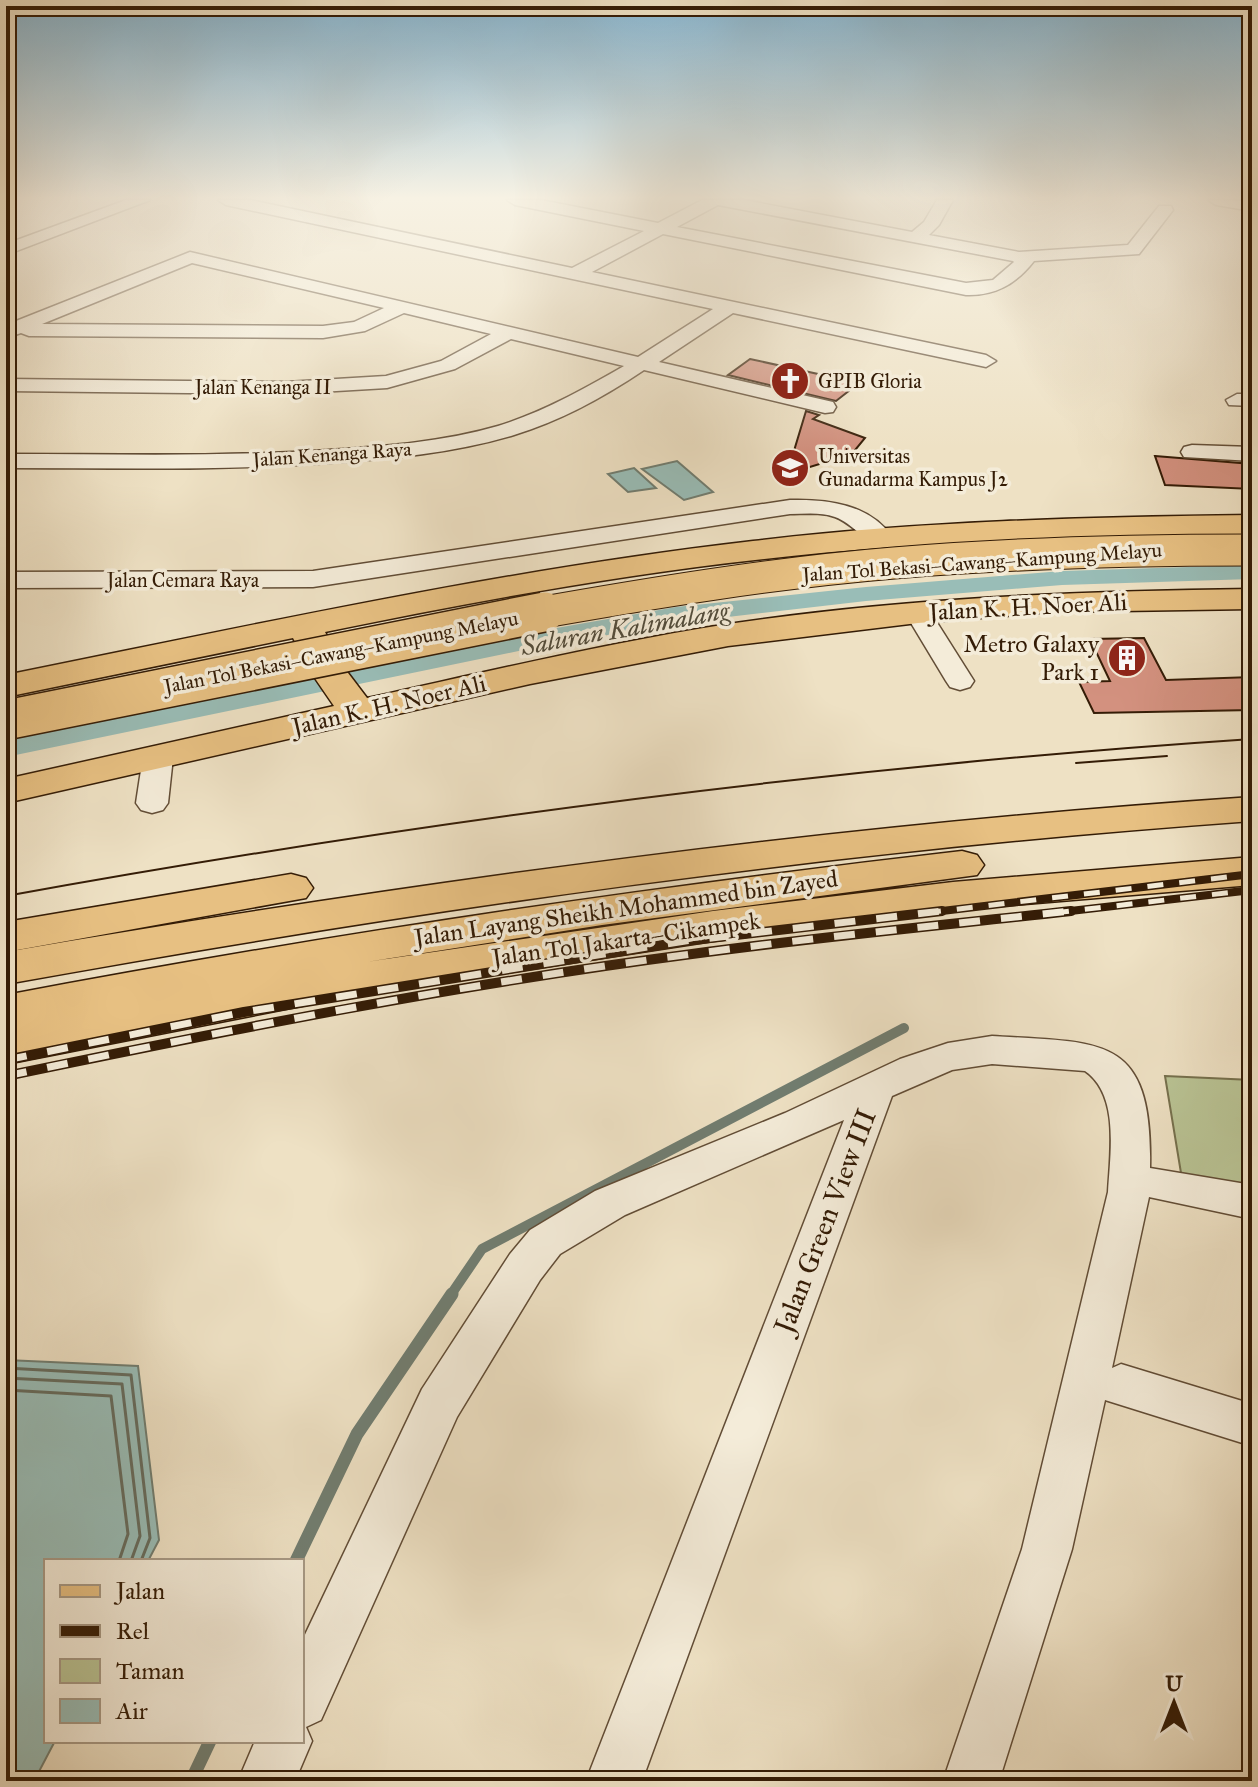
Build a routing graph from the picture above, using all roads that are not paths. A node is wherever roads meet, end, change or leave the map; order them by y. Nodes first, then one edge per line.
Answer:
1 (125, 283) edge
2 (306, 283) edge
3 (623, 283) edge
4 (941, 283) edge
5 (1002, 283) edge
6 (405, 306) junction
7 (729, 307) junction
8 (9, 331) edge
9 (509, 332) junction
10 (986, 361) dead end
11 (641, 363) junction
12 (6, 385) edge
13 (825, 407) dead end
14 (1192, 452) dead end
15 (1252, 454) edge
16 (6, 461) edge
17 (1252, 526) edge
18 (881, 538) junction
19 (1252, 550) edge
20 (6, 580) edge
21 (371, 590) junction
22 (6, 597) edge
23 (1252, 599) edge
24 (918, 613) junction
25 (304, 626) junction
26 (960, 681) dead end
27 (6, 686) edge
28 (6, 693) edge
29 (354, 707) junction
30 (6, 720) edge
31 (158, 757) junction
32 (1252, 781) edge
33 (6, 791) edge
34 (152, 803) dead end
35 (1252, 809) edge
36 (1252, 843) edge
37 (1252, 871) edge
38 (6, 937) edge
39 (6, 968) edge
40 (6, 1012) edge
41 (6, 1046) edge
42 (876, 1087) junction
43 (1154, 1183) dead end
44 (1252, 1202) edge
45 (1121, 1385) dead end
46 (1252, 1425) edge
47 (304, 1697) edge
48 (283, 1743) edge
49 (266, 1781) edge
50 (614, 1781) edge
51 (971, 1781) edge

1 - 8 street
2 - 6 street
3 - 7 street
4 - 5 street
6 - 8 street
6 - 9 street
7 - 10 street
7 - 11 street, Jalan Kenanga Raya
9 - 11 street
9 - 12 street, Jalan Kenanga II
11 - 13 street
11 - 16 street, Jalan Kenanga Raya
14 - 15 street
17 - 18 main road
17 - 28 main road, Jalan Tol Bekasi–Cawang–Kampung Melayu
18 - 21 main road
18 - 21 street
19 - 30 main road, Jalan Tol Bekasi–Cawang–Kampung Melayu, bridge
20 - 21 street, Jalan Cemara Raya
21 - 22 street, Jalan Cemara Raya
21 - 25 main road
23 - 24 main road, Jalan K. H. Noer Ali
24 - 26 street
24 - 29 main road, Jalan K. H. Noer Ali
25 - 27 main road
25 - 29 main road
29 - 31 main road, Jalan K. H. Noer Ali
31 - 33 main road, Jalan K. H. Noer Ali
31 - 34 street
32 - 38 main road
35 - 39 main road, Jalan Layang Sheikh Mohammed bin Zayed
36 - 40 main road, Jalan Layang Sheikh Mohammed bin Zayed
37 - 41 main road, Jalan Tol Jakarta–Cikampek
42 - 47 street
42 - 50 street, Jalan Green View III
42 - 51 street, Jalan Green View III
43 - 44 street
45 - 46 street
48 - 49 street

